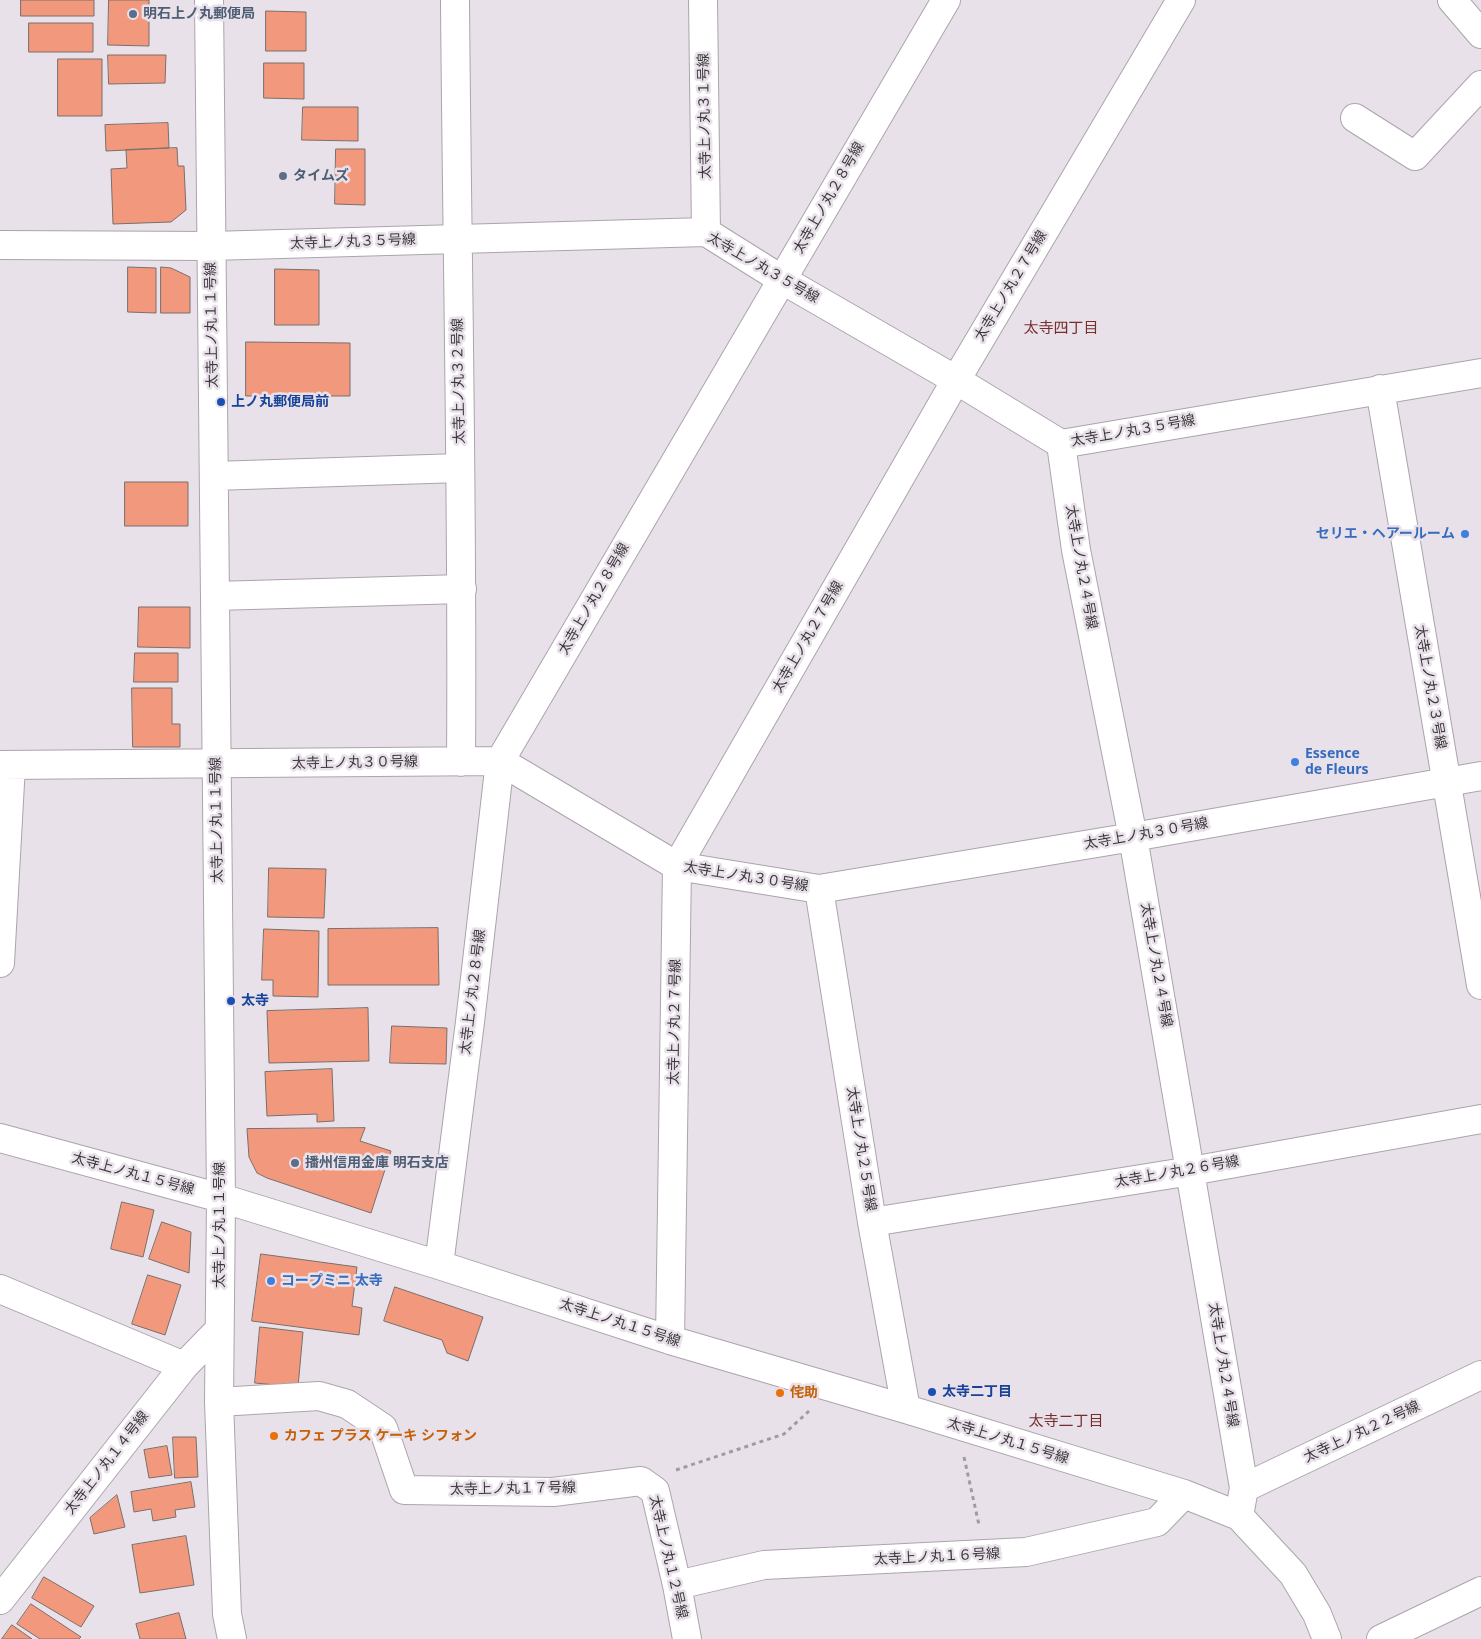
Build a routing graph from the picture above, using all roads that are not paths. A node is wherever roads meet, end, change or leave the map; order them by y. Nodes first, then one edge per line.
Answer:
1 (209, 0) edge
2 (455, 0) edge
3 (703, 0) edge
4 (946, 0) edge
5 (1181, 0) edge
6 (1452, 0) edge
7 (1481, 34) edge
8 (1481, 85) edge
9 (1355, 118) dead end
10 (706, 232) junction
11 (457, 239) junction
12 (0, 245) edge
13 (211, 246) junction
14 (781, 279) junction
15 (1481, 373) edge
16 (956, 380) junction
17 (1380, 389) junction
18 (1061, 444) junction
19 (460, 468) junction
20 (214, 476) junction
21 (462, 589) junction
22 (215, 596) junction
23 (461, 762) junction
24 (500, 762) junction
25 (217, 764) junction
26 (5, 765) edge
27 (1481, 776) edge
28 (1446, 782) junction
29 (1133, 837) junction
30 (677, 866) junction
31 (819, 889) junction
32 (0, 963) edge
33 (1481, 985) edge
34 (1481, 1119) edge
35 (0, 1138) edge
36 (1191, 1171) junction
37 (221, 1198) junction
38 (872, 1222) junction
39 (439, 1265) junction
40 (0, 1289) edge
41 (219, 1330) junction
42 (670, 1340) junction
43 (184, 1366) junction
44 (1481, 1375) edge
45 (219, 1402) junction
46 (906, 1409) junction
47 (641, 1481) joint
48 (1244, 1488) junction
49 (1184, 1494) junction
50 (1239, 1516) junction
51 (677, 1585) junction
52 (1481, 1591) edge
53 (2, 1595) edge
54 (232, 1639) edge
55 (687, 1639) edge
56 (1327, 1639) edge
57 (1381, 1639) edge

1 - 13 street, 太寺上ノ丸１１号線
2 - 11 street, 太寺上ノ丸３２号線
3 - 10 street, 太寺上ノ丸３１号線
4 - 14 street, 太寺上ノ丸２８号線
5 - 16 street, 太寺上ノ丸２７号線
6 - 7 street
8 - 9 street
10 - 11 street, 太寺上ノ丸３５号線
10 - 14 street, 太寺上ノ丸３５号線
11 - 13 street, 太寺上ノ丸３５号線
11 - 19 street, 太寺上ノ丸３２号線
12 - 13 street, 太寺上ノ丸３５号線
13 - 20 street, 太寺上ノ丸１１号線
14 - 16 street, 太寺上ノ丸３５号線
14 - 24 street, 太寺上ノ丸２８号線
15 - 17 street, 太寺上ノ丸３５号線
16 - 18 street, 太寺上ノ丸３５号線
16 - 30 street, 太寺上ノ丸２７号線
17 - 18 street, 太寺上ノ丸３５号線
17 - 28 street, 太寺上ノ丸２３号線
18 - 29 street, 太寺上ノ丸２４号線
19 - 20 street
19 - 21 street, 太寺上ノ丸３２号線
20 - 22 street, 太寺上ノ丸１１号線
21 - 22 street
21 - 23 street, 太寺上ノ丸３２号線
22 - 25 street, 太寺上ノ丸１１号線
23 - 24 street, 太寺上ノ丸３０号線
23 - 25 street, 太寺上ノ丸３０号線
24 - 30 street, 太寺上ノ丸３０号線
24 - 39 street, 太寺上ノ丸２８号線
25 - 26 street, 太寺上ノ丸３０号線
25 - 37 street, 太寺上ノ丸１１号線
26 - 32 street
27 - 28 street, 太寺上ノ丸３０号線
28 - 29 street, 太寺上ノ丸３０号線
28 - 33 street, 太寺上ノ丸２３号線
29 - 31 street, 太寺上ノ丸３０号線
29 - 36 street, 太寺上ノ丸２４号線
30 - 31 street, 太寺上ノ丸３０号線
30 - 42 street, 太寺上ノ丸２７号線
31 - 38 street, 太寺上ノ丸２５号線
34 - 36 street, 太寺上ノ丸２６号線
35 - 37 street, 太寺上ノ丸１５号線
36 - 38 street, 太寺上ノ丸２６号線
36 - 48 street, 太寺上ノ丸２４号線
37 - 39 street, 太寺上ノ丸１５号線
37 - 41 street, 太寺上ノ丸１１号線
38 - 46 street, 太寺上ノ丸２５号線
39 - 42 street, 太寺上ノ丸１５号線
40 - 43 street
41 - 43 street, 太寺上ノ丸１４号線
41 - 45 street, 太寺上ノ丸１１号線
42 - 46 street, 太寺上ノ丸１５号線
43 - 53 street, 太寺上ノ丸１４号線
44 - 48 street, 太寺上ノ丸２２号線
45 - 47 street, 太寺上ノ丸１７号線
45 - 54 street, 太寺上ノ丸１１号線
46 - 49 street, 太寺上ノ丸１５号線
47 - 51 street, 太寺上ノ丸１２号線
48 - 50 street, 太寺上ノ丸２４号線
49 - 50 street, 太寺上ノ丸１５号線
49 - 51 street, 太寺上ノ丸１６号線
50 - 56 street
51 - 55 street, 太寺上ノ丸１２号線
52 - 57 street

